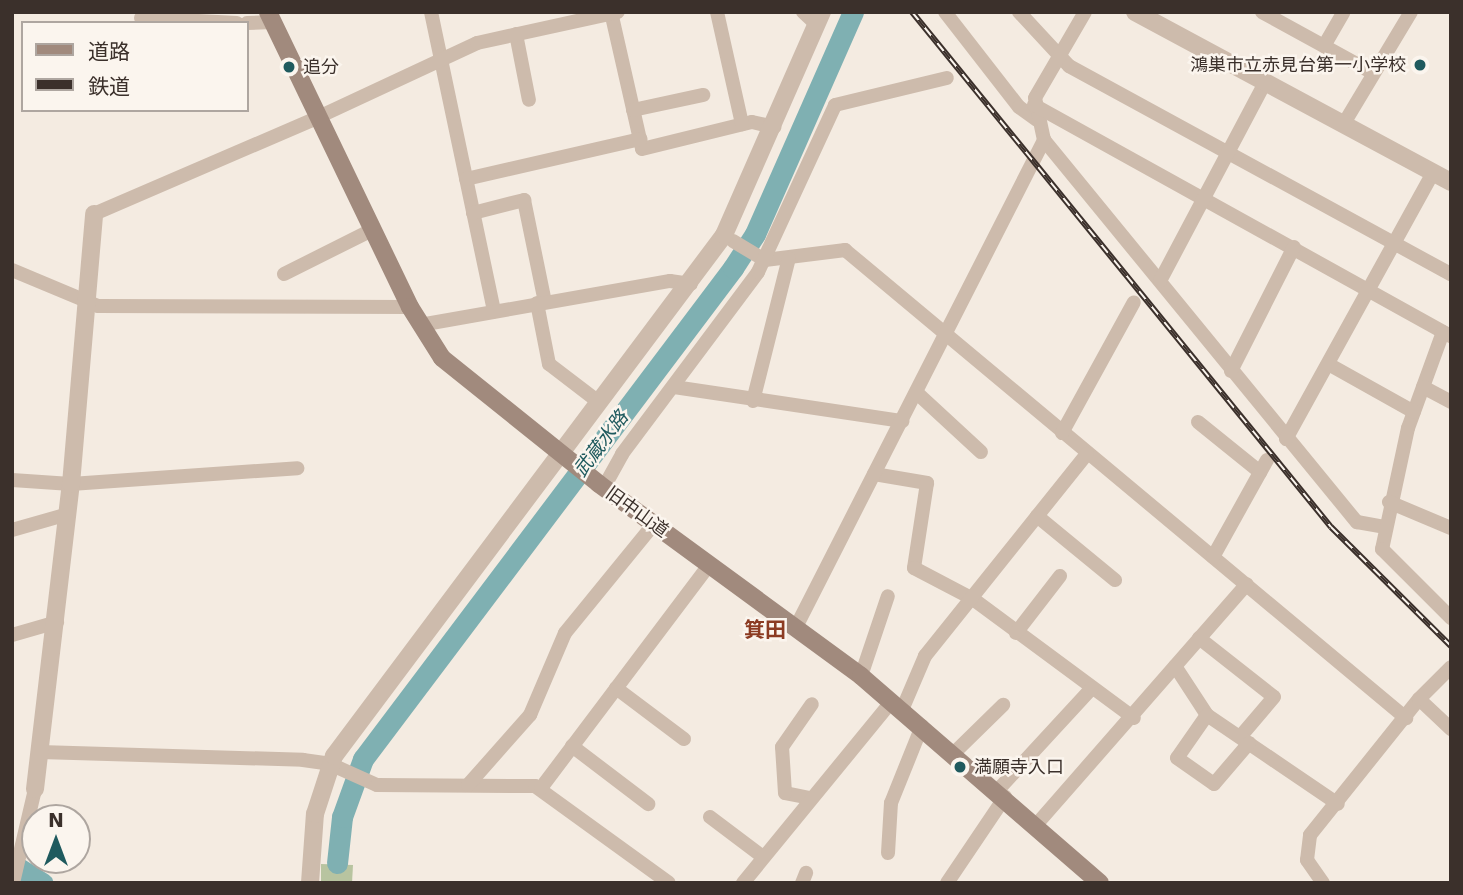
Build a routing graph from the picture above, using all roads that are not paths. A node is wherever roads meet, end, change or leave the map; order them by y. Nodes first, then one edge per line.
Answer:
1 (431, 12) edge
2 (717, 12) edge
3 (803, 12) edge
4 (946, 12) edge
5 (1019, 12) edge
6 (1085, 12) edge
7 (1344, 12) edge
8 (1410, 12) edge
9 (613, 13) edge
10 (1138, 13) edge
11 (1270, 14) edge
12 (271, 17) edge
13 (141, 18) dead end
14 (819, 19) edge
15 (199, 21) edge
16 (248, 23) edge
17 (516, 34) junction
18 (1324, 46) junction
19 (1058, 57) junction
20 (441, 61) junction
21 (1373, 73) junction
22 (947, 78) dead end
23 (1265, 83) junction
24 (703, 95) dead end
25 (529, 100) dead end
26 (1034, 105) junction
27 (633, 110) junction
28 (318, 117) junction
29 (1037, 120) junction
30 (742, 124) junction
31 (1343, 125) junction
32 (774, 127) junction
33 (640, 139) junction
34 (1044, 140) junction
35 (1224, 154) junction
36 (1433, 173) junction
37 (466, 179) junction
38 (1451, 182) edge
39 (1203, 196) junction
40 (473, 213) junction
41 (94, 214) joint
42 (372, 230) junction
43 (729, 238) junction
44 (1395, 243) junction
45 (1294, 247) junction
46 (762, 258) junction
47 (789, 258) junction
48 (12, 270) edge
49 (284, 274) dead end
50 (1451, 274) edge
51 (1160, 281) junction
52 (691, 284) junction
53 (1370, 289) junction
54 (1134, 302) dead end
55 (87, 303) junction
56 (541, 303) junction
57 (410, 307) junction
58 (494, 311) junction
59 (420, 325) junction
60 (947, 334) junction
61 (1447, 334) edge
62 (1330, 365) junction
63 (1231, 371) junction
64 (674, 387) junction
65 (1423, 387) junction
66 (917, 393) junction
67 (753, 401) junction
68 (1451, 402) edge
69 (600, 403) junction
70 (1414, 412) junction
71 (902, 421) junction
72 (1198, 422) dead end
73 (1062, 433) junction
74 (1286, 439) junction
75 (981, 452) dead end
76 (1087, 454) junction
77 (563, 456) junction
78 (297, 468) dead end
79 (874, 474) junction
80 (12, 480) edge
81 (71, 484) junction
82 (600, 484) junction
83 (1389, 502) junction
84 (68, 513) junction
85 (1037, 516) junction
86 (654, 524) junction
87 (1385, 527) junction
88 (1451, 527) edge
89 (12, 530) edge
90 (1213, 557) junction
91 (709, 565) junction
92 (1060, 576) dead end
93 (1115, 580) dead end
94 (1247, 584) junction
95 (888, 596) dead end
96 (973, 599) junction
97 (1451, 618) edge
98 (57, 622) junction
99 (796, 627) junction
100 (1016, 633) junction
101 (12, 635) edge
102 (1199, 638) junction
103 (1175, 667) junction
104 (1451, 667) edge
105 (861, 676) junction
106 (616, 688) junction
107 (1092, 688) junction
108 (1419, 699) junction
109 (812, 704) dead end
110 (897, 705) junction
111 (1003, 705) dead end
112 (1207, 715) junction
113 (1134, 718) junction
114 (1406, 718) junction
115 (922, 726) junction
116 (1451, 729) edge
117 (684, 739) dead end
118 (1244, 741) junction
119 (572, 746) junction
120 (40, 752) junction
121 (954, 753) junction
122 (335, 766) junction
123 (468, 785) junction
124 (541, 788) junction
125 (35, 789) joint
126 (1001, 794) junction
127 (810, 798) junction
128 (648, 804) dead end
129 (1338, 804) junction
130 (710, 817) dead end
131 (1036, 825) junction
132 (888, 853) dead end
133 (763, 857) junction
134 (14, 880) edge
135 (1091, 880) edge
136 (310, 883) edge
137 (669, 883) edge
138 (743, 883) edge
139 (947, 883) edge
140 (1323, 883) edge

1 - 20 street
2 - 30 street
3 - 14 street
4 - 29 street
5 - 19 street
6 - 19 street
7 - 18 street
8 - 21 street
9 - 17 street
9 - 27 street
10 - 23 street
11 - 18 street
12 - 16 street
12 - 28 main road, 旧中山道
13 - 15 street
14 - 32 street
17 - 20 street
17 - 25 street
18 - 21 street
19 - 26 street
19 - 35 street
20 - 28 street
20 - 37 street
21 - 31 street
22 - 46 street
23 - 31 street
23 - 35 street
24 - 27 street
26 - 29 street
26 - 39 street
27 - 33 street
28 - 41 street
28 - 42 main road, 旧中山道
29 - 34 street
30 - 32 street
30 - 33 street
31 - 36 street
32 - 43 street
33 - 37 street
34 - 51 street
34 - 60 street
35 - 39 street
35 - 44 street
36 - 38 street
36 - 44 street
37 - 40 street
39 - 45 street
39 - 51 street
40 - 56 street
40 - 58 street
41 - 55 street
42 - 49 street
42 - 57 main road, 旧中山道
43 - 46 street
43 - 52 street
44 - 50 street
44 - 53 street
45 - 53 street
45 - 63 street
46 - 47 street
46 - 64 street
47 - 60 street
47 - 67 street
48 - 55 street
51 - 63 street
52 - 56 street
52 - 69 street
53 - 61 street
53 - 62 street
54 - 73 street
55 - 57 street
55 - 81 street
56 - 58 street
56 - 69 street
57 - 59 main road, 旧中山道
58 - 59 street
59 - 77 main road, 旧中山道
60 - 66 street
60 - 73 street
61 - 65 street
62 - 70 street
62 - 74 street
63 - 74 street
64 - 67 street
64 - 82 street
65 - 68 street
65 - 70 street
66 - 71 street
66 - 75 street
67 - 71 street
69 - 77 street
70 - 83 street
71 - 79 street
72 - 90 street
73 - 76 street
74 - 87 street
76 - 85 street
76 - 90 street
77 - 82 main road, 旧中山道
77 - 122 street
78 - 81 street
79 - 96 street
79 - 99 street
80 - 81 street
81 - 84 street
82 - 86 main road, 旧中山道
83 - 87 street
83 - 88 street
84 - 89 street
84 - 98 street
85 - 93 street
85 - 96 street
86 - 91 main road, 旧中山道
86 - 123 street
87 - 97 street
90 - 94 street
91 - 99 main road, 旧中山道
91 - 106 street
92 - 100 street
94 - 102 street
94 - 114 street
95 - 105 street
96 - 100 street
96 - 110 street
98 - 101 street
98 - 120 street
99 - 105 main road, 旧中山道
100 - 107 street
102 - 103 street
102 - 118 street
103 - 112 street
103 - 113 street
104 - 108 street
105 - 110 main road, 旧中山道
106 - 117 street
106 - 119 street
107 - 113 street
107 - 126 street
108 - 114 street
108 - 116 street
109 - 127 street
110 - 115 main road, 旧中山道
110 - 127 street
111 - 121 street
112 - 118 street
112 - 118 street
113 - 131 street
114 - 129 street
115 - 121 main road, 旧中山道
115 - 132 street
118 - 129 street
119 - 124 street
119 - 128 street
120 - 122 street
120 - 125 street
121 - 126 main road, 旧中山道
122 - 123 street
122 - 136 street
123 - 124 street
124 - 137 street
125 - 134 street
126 - 131 main road, 旧中山道
126 - 139 street
127 - 133 street
129 - 140 street
130 - 133 street
131 - 135 main road, 旧中山道
133 - 138 street

